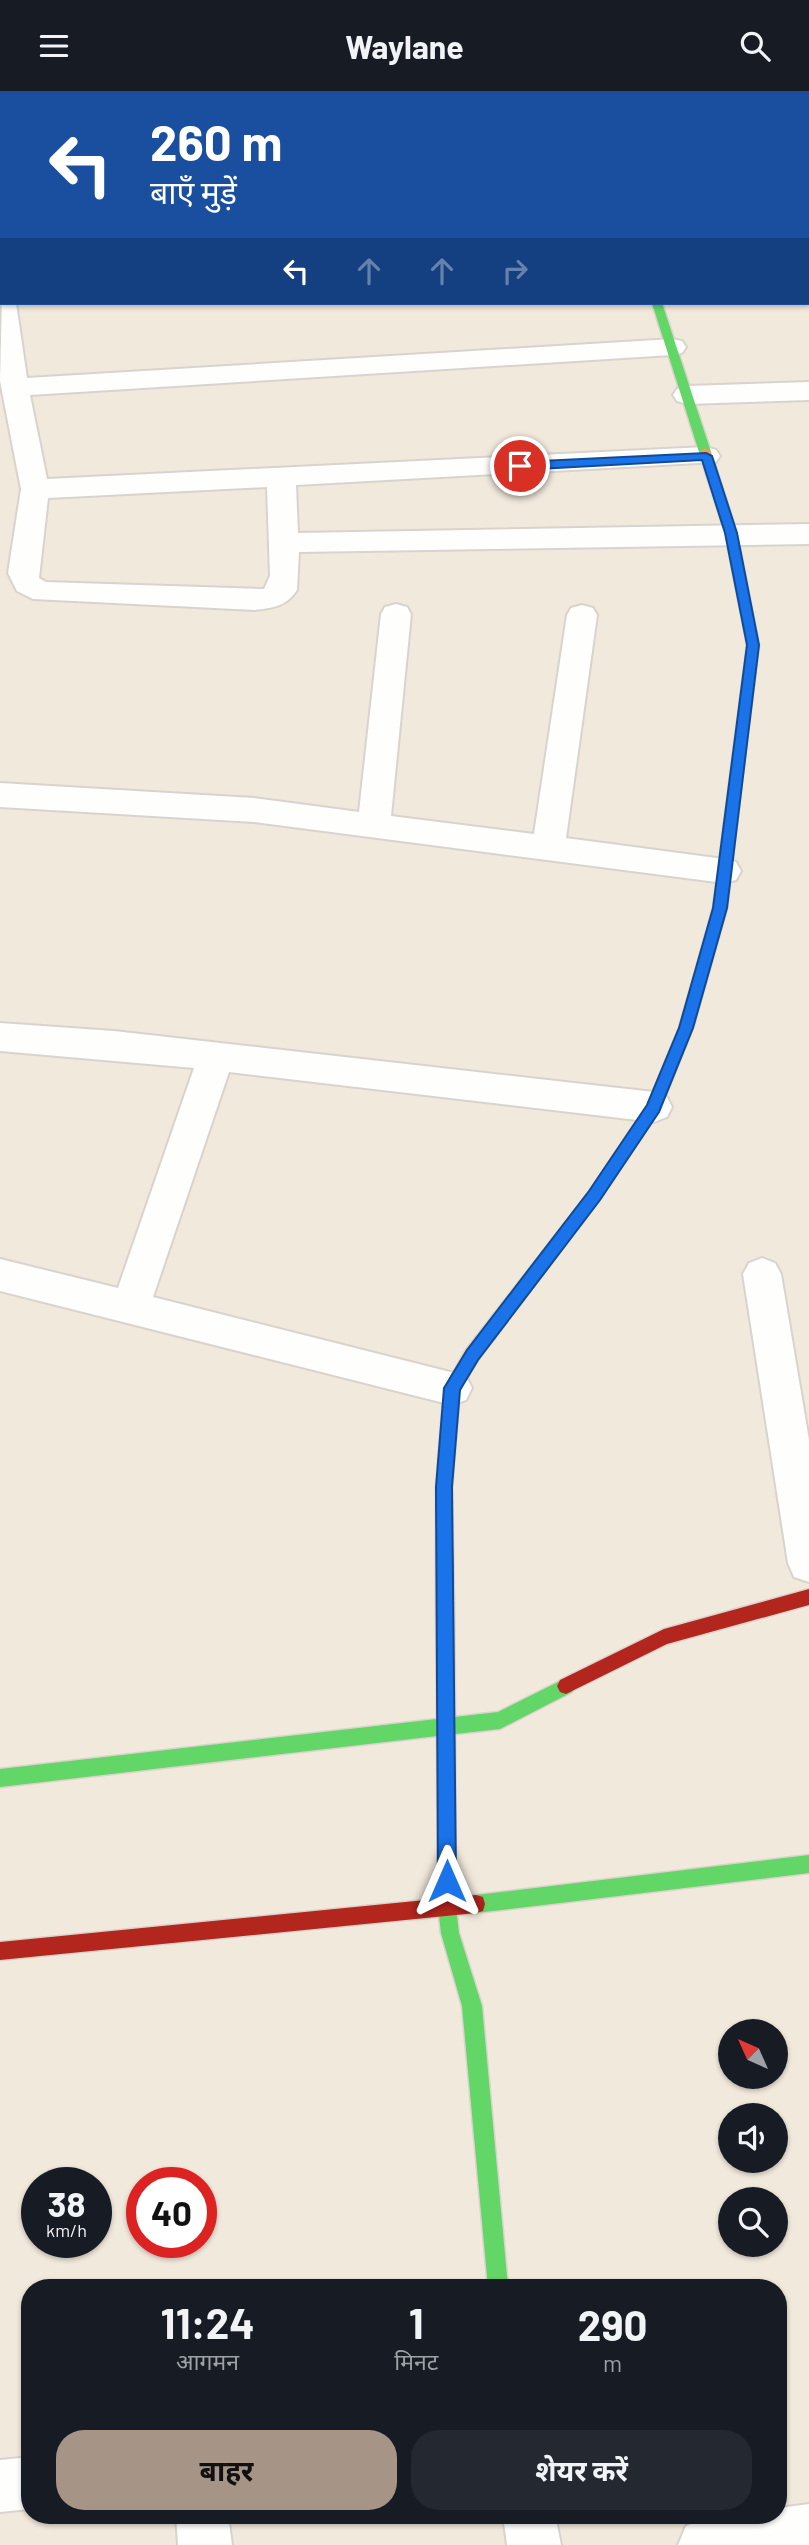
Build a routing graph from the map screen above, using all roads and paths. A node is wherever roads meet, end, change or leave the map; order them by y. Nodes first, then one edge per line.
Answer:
1 (3, 305) edge
2 (658, 305) edge
3 (671, 347) junction
4 (17, 387) junction
5 (809, 391) edge
6 (687, 395) junction
7 (706, 456) junction
8 (281, 478) junction
9 (35, 489) junction
10 (731, 533) junction
11 (809, 534) edge
12 (284, 543) junction
13 (396, 614) dead end
14 (582, 615) dead end
15 (0, 795) edge
16 (374, 826) junction
17 (548, 849) junction
18 (724, 871) junction
19 (0, 1037) edge
20 (216, 1058) junction
21 (654, 1107) junction
22 (762, 1274) dead end
23 (0, 1275) edge
24 (130, 1307) junction
25 (452, 1388) junction
26 (809, 1563) edge
27 (809, 1597) edge
28 (446, 1726) junction
29 (0, 1778) edge
30 (809, 1864) edge
31 (447, 1907) junction
32 (0, 1951) edge
33 (497, 2279) edge
34 (21, 2484) edge
35 (0, 2486) edge
36 (203, 2524) edge
37 (530, 2524) edge
38 (809, 2530) edge
39 (205, 2545) edge
40 (534, 2545) edge
41 (705, 2545) edge

1 - 4 street
2 - 3 street
3 - 4 street
3 - 6 street
4 - 9 street
5 - 6 street
6 - 7 street
7 - 8 street
7 - 10 street
8 - 9 street
8 - 12 street
9 - 12 street
10 - 11 street
10 - 12 street
10 - 18 street
13 - 16 street
14 - 17 street
15 - 16 street
16 - 17 street
17 - 18 street
18 - 21 street
19 - 20 street
20 - 21 street
20 - 24 street
21 - 25 street
22 - 26 street
23 - 24 street
24 - 25 street
25 - 28 street
27 - 28 street
28 - 29 street
28 - 31 street
30 - 31 street
31 - 32 street
31 - 33 street
34 - 35 street
36 - 39 street
37 - 40 street
38 - 41 street

